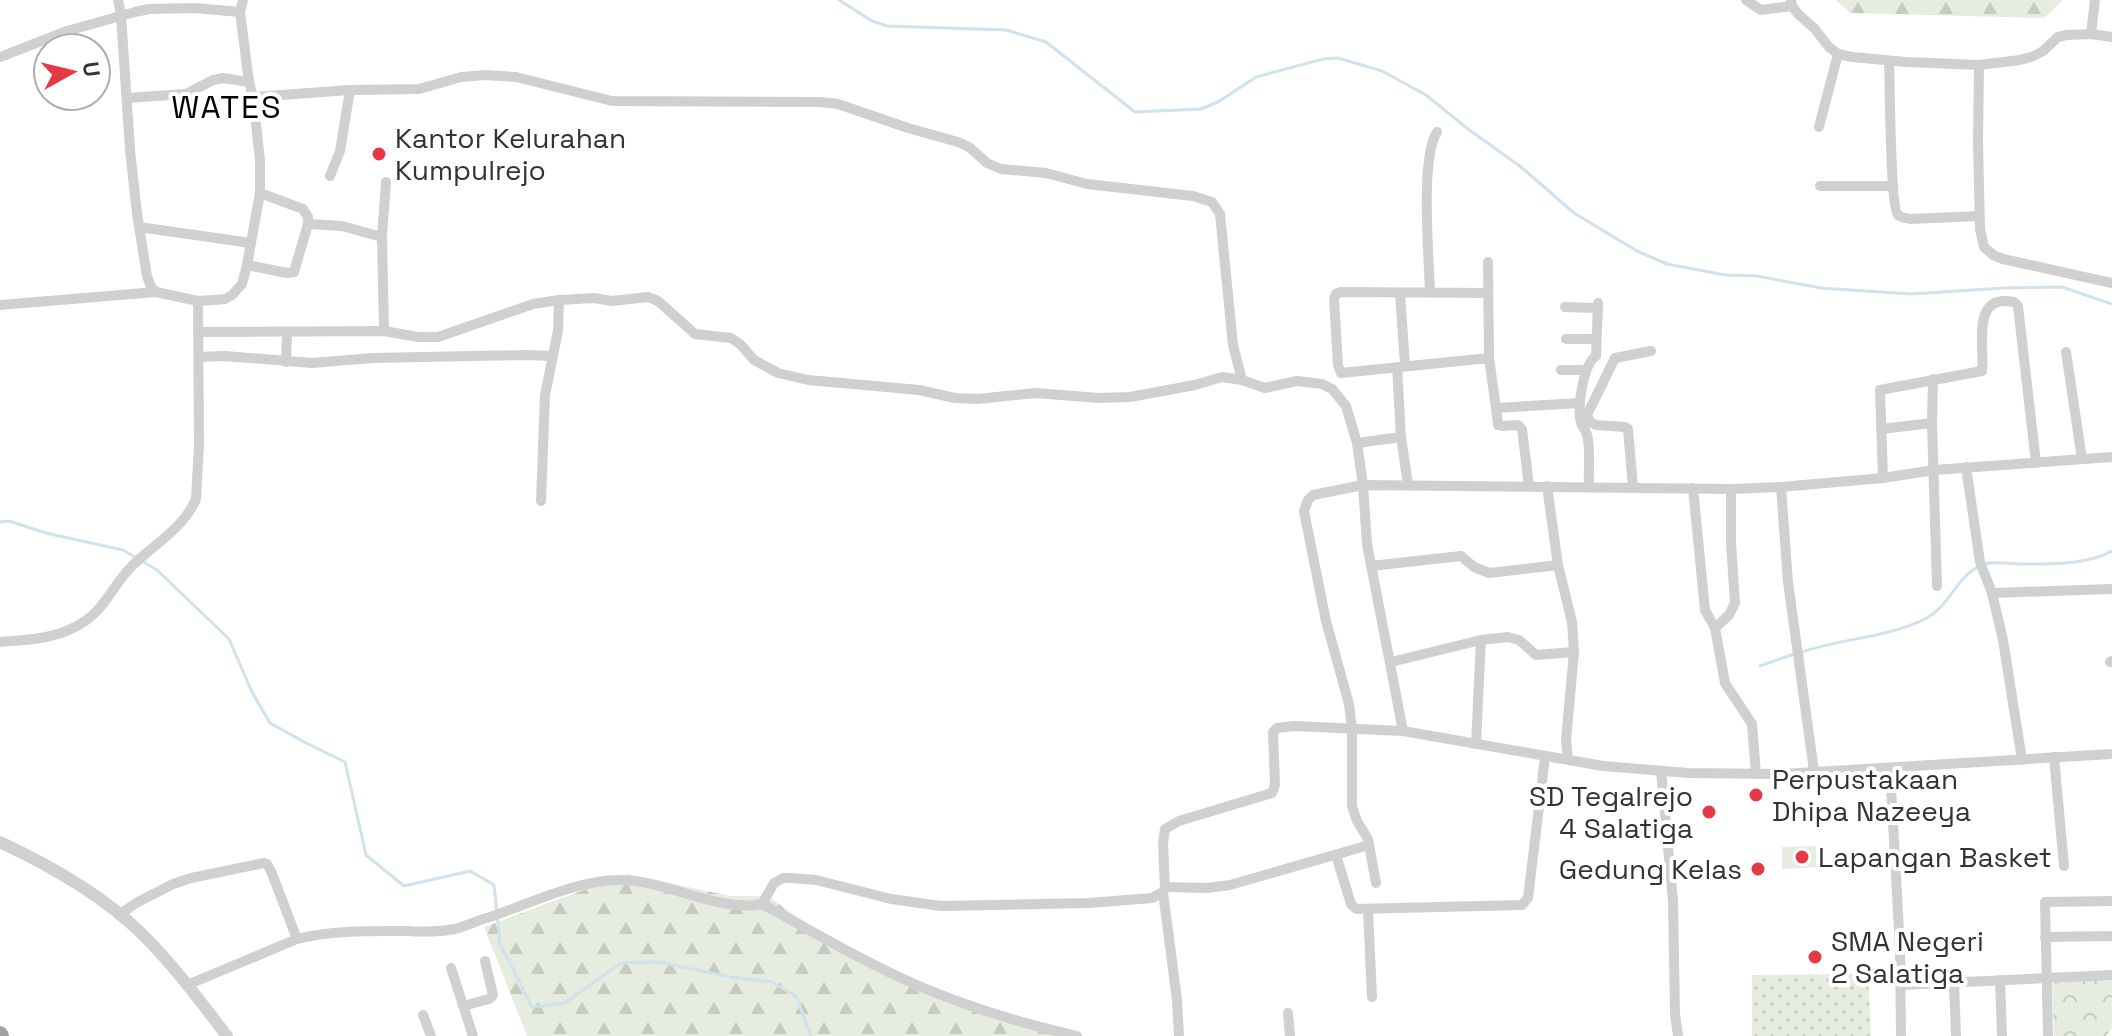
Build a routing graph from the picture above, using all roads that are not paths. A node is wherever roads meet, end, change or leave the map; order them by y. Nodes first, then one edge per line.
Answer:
1 (118, 0) edge
2 (243, 0) edge
3 (1746, 0) edge
4 (2095, 0) edge
5 (1791, 3) edge
6 (240, 12) junction
7 (121, 15) junction
8 (2091, 34) junction
9 (2112, 37) edge
10 (1838, 54) junction
11 (0, 57) edge
12 (1889, 61) junction
13 (1979, 65) junction
14 (249, 82) junction
15 (350, 90) junction
16 (253, 97) junction
17 (127, 98) junction
18 (1819, 127) dead end
19 (1437, 132) dead end
20 (330, 176) dead end
21 (386, 182) dead end
22 (1820, 186) dead end
23 (1893, 186) junction
24 (260, 193) junction
25 (1979, 216) junction
26 (308, 224) junction
27 (139, 227) junction
28 (382, 237) junction
29 (251, 243) junction
30 (1488, 262) dead end
31 (247, 265) junction
32 (2112, 283) edge
33 (156, 292) junction
34 (1430, 292) junction
35 (1400, 293) junction
36 (1488, 293) junction
37 (559, 300) junction
38 (198, 301) junction
39 (0, 305) edge
40 (1565, 307) dead end
41 (384, 331) junction
42 (198, 332) junction
43 (287, 333) junction
44 (1566, 339) dead end
45 (1596, 339) junction
46 (1651, 351) dead end
47 (2066, 352) dead end
48 (552, 356) junction
49 (199, 357) junction
50 (1489, 358) junction
51 (286, 362) junction
52 (1401, 366) junction
53 (1561, 370) dead end
54 (1586, 370) junction
55 (1341, 373) junction
56 (1933, 379) junction
57 (1242, 380) junction
58 (1332, 389) junction
59 (1580, 403) junction
60 (1496, 408) junction
61 (1932, 423) junction
62 (1881, 429) junction
63 (1401, 437) junction
64 (1357, 443) junction
65 (2112, 457) edge
66 (2082, 459) junction
67 (2036, 463) junction
68 (1966, 467) junction
69 (1934, 470) junction
70 (1883, 478) junction
71 (1363, 485) junction
72 (1408, 485) junction
73 (1529, 486) junction
74 (1547, 486) junction
75 (1589, 486) junction
76 (1633, 487) junction
77 (1781, 487) junction
78 (1693, 488) junction
79 (1731, 489) junction
80 (541, 501) dead end
81 (1558, 565) junction
82 (1371, 566) junction
83 (1937, 586) dead end
84 (2112, 589) edge
85 (1992, 593) junction
86 (1715, 628) junction
87 (1481, 640) junction
88 (0, 642) edge
89 (1574, 652) junction
90 (1391, 662) junction
91 (1352, 729) junction
92 (1403, 731) junction
93 (1476, 744) junction
94 (2112, 754) edge
95 (1545, 757) junction
96 (2054, 757) junction
97 (1568, 759) junction
98 (2022, 760) junction
99 (1890, 769) junction
100 (1661, 771) junction
101 (1814, 771) junction
102 (1756, 774) junction
103 (0, 842) edge
104 (1369, 845) junction
105 (1336, 855) junction
106 (2064, 866) dead end
107 (1376, 883) dead end
108 (1164, 890) junction
109 (2112, 901) edge
110 (762, 904) junction
111 (1368, 910) junction
112 (119, 915) junction
113 (2112, 936) edge
114 (2045, 937) junction
115 (297, 939) junction
116 (485, 961) dead end
117 (451, 968) dead end
118 (2112, 975) edge
119 (2047, 978) junction
120 (2000, 980) junction
121 (1954, 983) junction
122 (187, 985) junction
123 (1900, 985) junction
124 (1372, 997) dead end
125 (463, 1006) junction
126 (1288, 1013) dead end
127 (423, 1015) dead end
128 (227, 1036) edge
129 (431, 1036) edge
130 (473, 1036) edge
131 (1077, 1036) edge
132 (1179, 1036) edge
133 (1290, 1036) edge
134 (1678, 1036) edge
135 (1901, 1036) edge
136 (1956, 1036) edge
137 (2002, 1036) edge
138 (2048, 1036) edge

1 - 7 street
2 - 6 street
3 - 5 street
4 - 8 street
5 - 10 street
6 - 7 street
6 - 14 street
7 - 11 street
7 - 17 street
8 - 9 street
8 - 13 street
10 - 12 street
10 - 18 street
12 - 13 street
12 - 23 street
13 - 25 street
14 - 16 street
14 - 17 street
15 - 16 street
15 - 20 street
15 - 57 street
16 - 24 street
17 - 27 street
19 - 34 street
21 - 28 street
22 - 23 street
23 - 25 street
24 - 26 street
24 - 29 street
25 - 32 street
26 - 28 street
26 - 31 street
27 - 29 street
27 - 33 street
28 - 41 street
29 - 31 street
30 - 36 street
31 - 38 street
33 - 38 street
33 - 39 street
34 - 35 street
34 - 36 street
35 - 52 street
35 - 55 street
36 - 50 street
37 - 41 street
37 - 48 street
37 - 57 street
38 - 42 street
40 - 45 street
41 - 43 street
42 - 43 street
42 - 49 street
43 - 51 street
44 - 45 street
45 - 54 street
46 - 76 street
47 - 66 street
48 - 51 street
48 - 80 street
49 - 51 street
49 - 88 street
50 - 52 street
50 - 60 street
52 - 55 street
52 - 63 street
53 - 54 street
54 - 59 street
55 - 58 street
56 - 61 street
56 - 62 street
56 - 67 street
57 - 58 street
58 - 64 street
59 - 60 street
59 - 75 street
60 - 73 street
61 - 62 street
61 - 69 street
62 - 70 street
63 - 64 street
63 - 72 street
64 - 71 street
65 - 66 street
66 - 67 street
67 - 68 street
68 - 69 street
68 - 85 street
69 - 70 street
69 - 83 street
70 - 77 street
71 - 72 street
71 - 82 street
71 - 91 street
72 - 73 street
73 - 74 street
74 - 75 street
74 - 81 street
75 - 76 street
76 - 78 street
77 - 79 street
77 - 101 street
78 - 79 street
78 - 86 street
79 - 86 street
81 - 82 street
81 - 89 street
82 - 90 street
84 - 85 street
85 - 98 street
86 - 102 street
87 - 89 street
87 - 90 street
87 - 93 street
89 - 97 street
90 - 92 street
91 - 92 street
91 - 104 street
91 - 108 street
92 - 93 street
93 - 95 street
94 - 96 street
95 - 97 street
95 - 111 street
96 - 98 street
96 - 106 street
97 - 100 street
98 - 99 street
99 - 101 street
99 - 123 street
100 - 102 street
100 - 134 street
101 - 102 street
103 - 112 street
104 - 105 street
104 - 107 street
105 - 108 street
105 - 111 street
108 - 110 street
108 - 132 street
109 - 114 street
110 - 115 street
110 - 131 street
111 - 124 street
112 - 115 street
112 - 122 street
113 - 114 street
114 - 119 street
115 - 122 street
116 - 125 street
117 - 125 street
118 - 119 street
119 - 120 street
119 - 138 street
120 - 121 street
120 - 137 street
121 - 123 street
121 - 136 street
122 - 128 street
123 - 135 street
125 - 130 street
126 - 133 street
127 - 129 street

